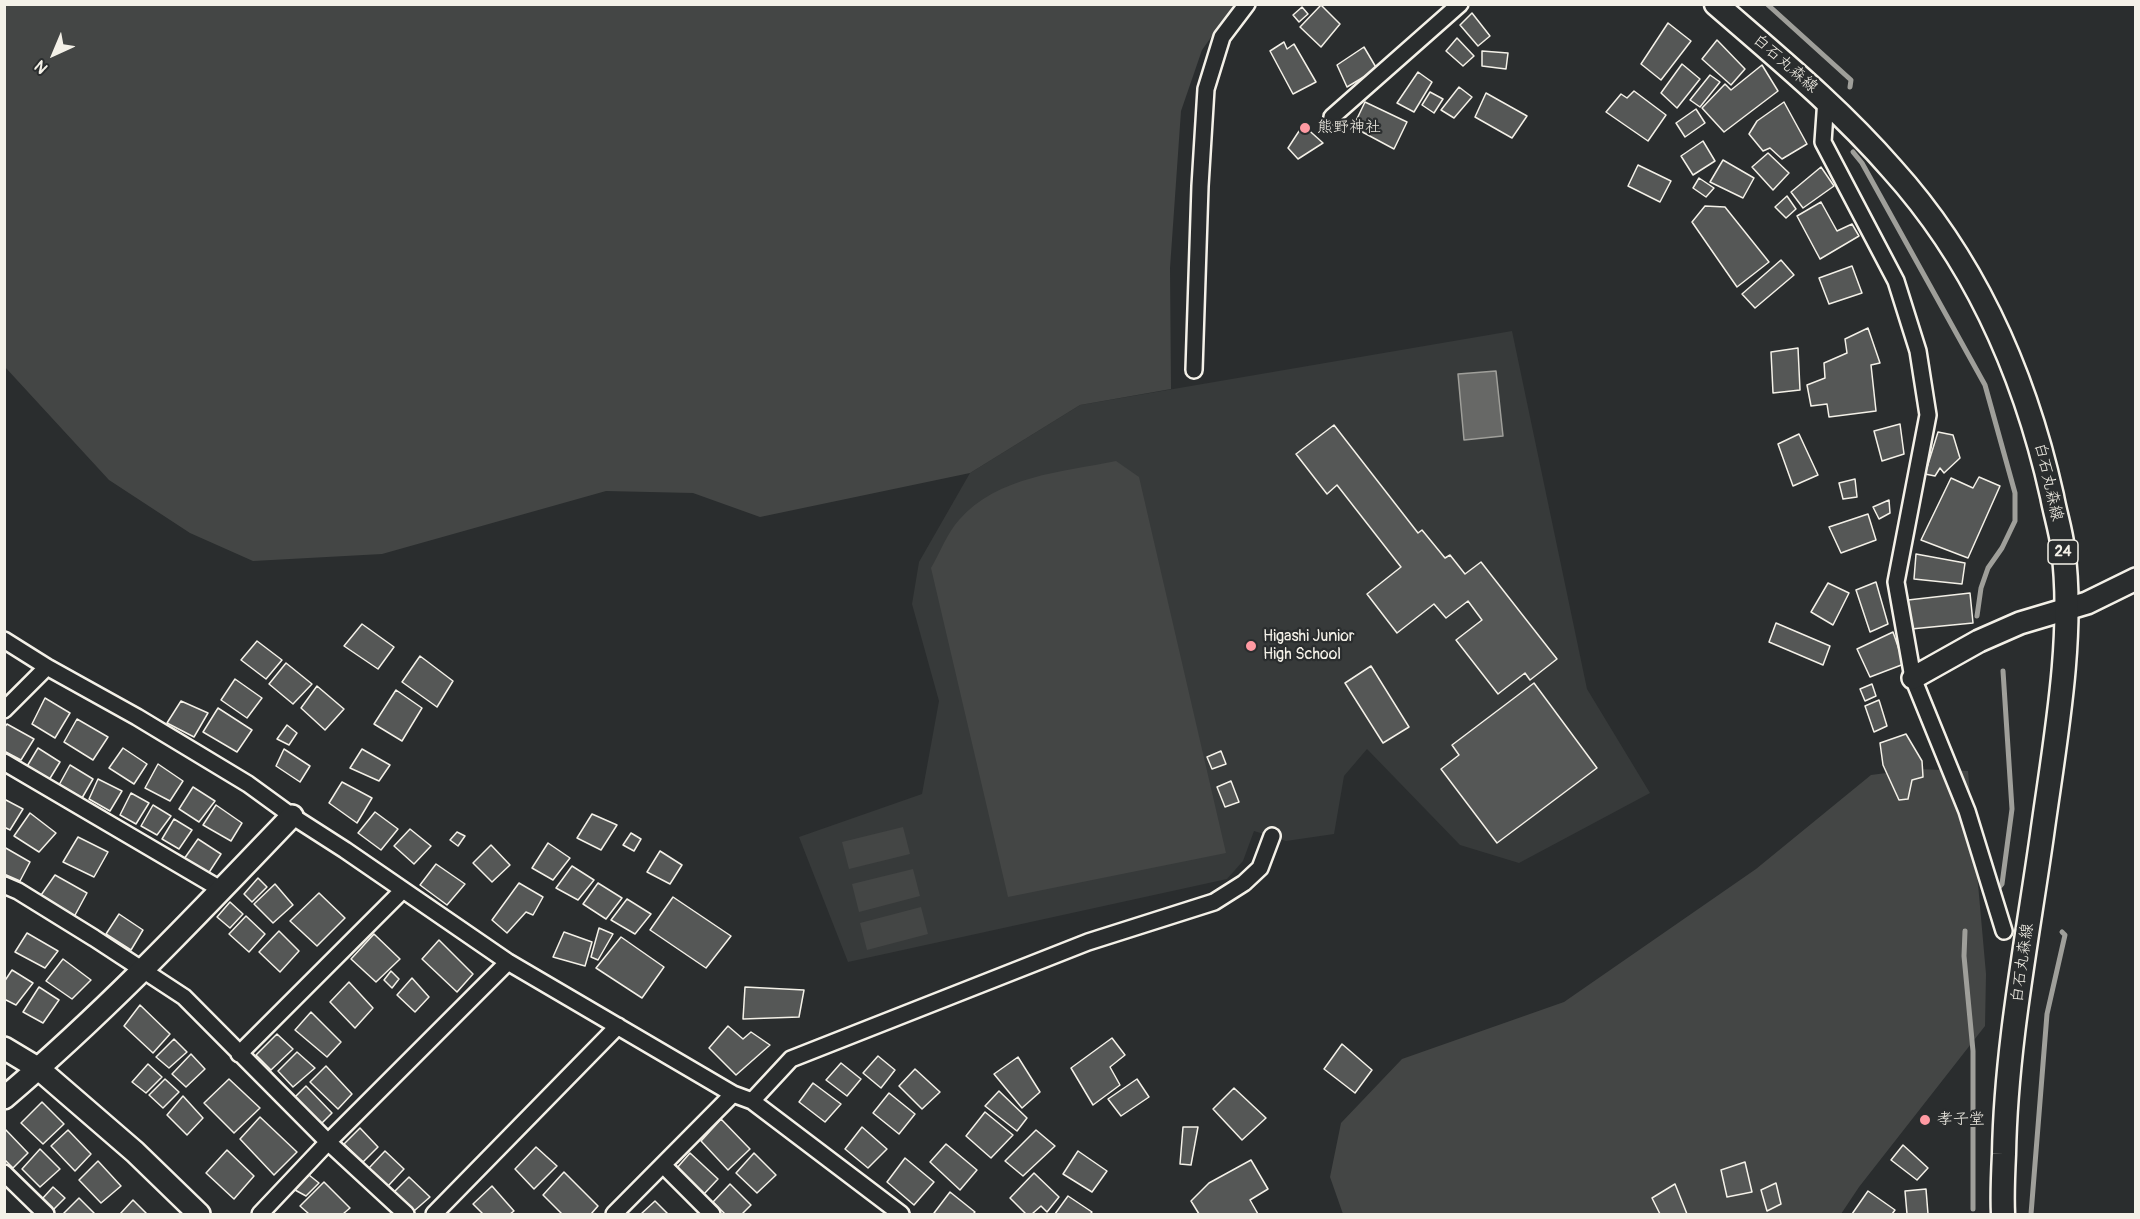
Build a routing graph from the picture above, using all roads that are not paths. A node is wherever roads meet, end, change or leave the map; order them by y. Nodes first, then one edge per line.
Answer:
1 (1247, 4) edge
2 (1460, 4) edge
3 (1716, 4) edge
4 (1826, 99) junction
5 (1332, 117) dead end
6 (1194, 370) dead end
7 (2136, 579) edge
8 (2066, 609) junction
9 (4, 640) edge
10 (47, 667) junction
11 (1913, 678) junction
12 (4, 710) edge
13 (4, 762) edge
14 (292, 816) junction
15 (1272, 836) dead end
16 (4, 885) edge
17 (222, 890) junction
18 (402, 891) junction
19 (2004, 931) dead end
20 (508, 962) junction
21 (144, 969) junction
22 (618, 1026) junction
23 (4, 1047) edge
24 (239, 1054) junction
25 (39, 1069) junction
26 (733, 1094) junction
27 (4, 1098) edge
28 (752, 1101) junction
29 (328, 1142) junction
30 (663, 1165) junction
31 (4, 1173) edge
32 (46, 1215) edge
33 (199, 1215) edge
34 (260, 1215) edge
35 (406, 1215) edge
36 (434, 1215) edge
37 (614, 1215) edge
38 (712, 1215) edge
39 (901, 1215) edge
40 (2003, 1215) edge

1 - 6 street
2 - 5 street
3 - 4 main road, 白石丸森線 / 24
4 - 8 main road, 白石丸森線 / 24
4 - 11 street
7 - 8 street
8 - 11 street
8 - 40 main road, 白石丸森線 / 24
9 - 10 street
10 - 12 street
10 - 14 street
11 - 19 street
13 - 17 street
14 - 17 street
14 - 18 street
15 - 28 street
16 - 21 street
17 - 21 street
18 - 20 street
18 - 24 street
20 - 22 street
20 - 29 street
21 - 24 street
21 - 25 street
22 - 26 street
22 - 36 street
23 - 25 street
24 - 29 street
25 - 27 street
25 - 33 street
26 - 28 street
26 - 30 street
28 - 39 street
29 - 34 street
29 - 35 street
30 - 37 street
30 - 38 street
31 - 32 street

